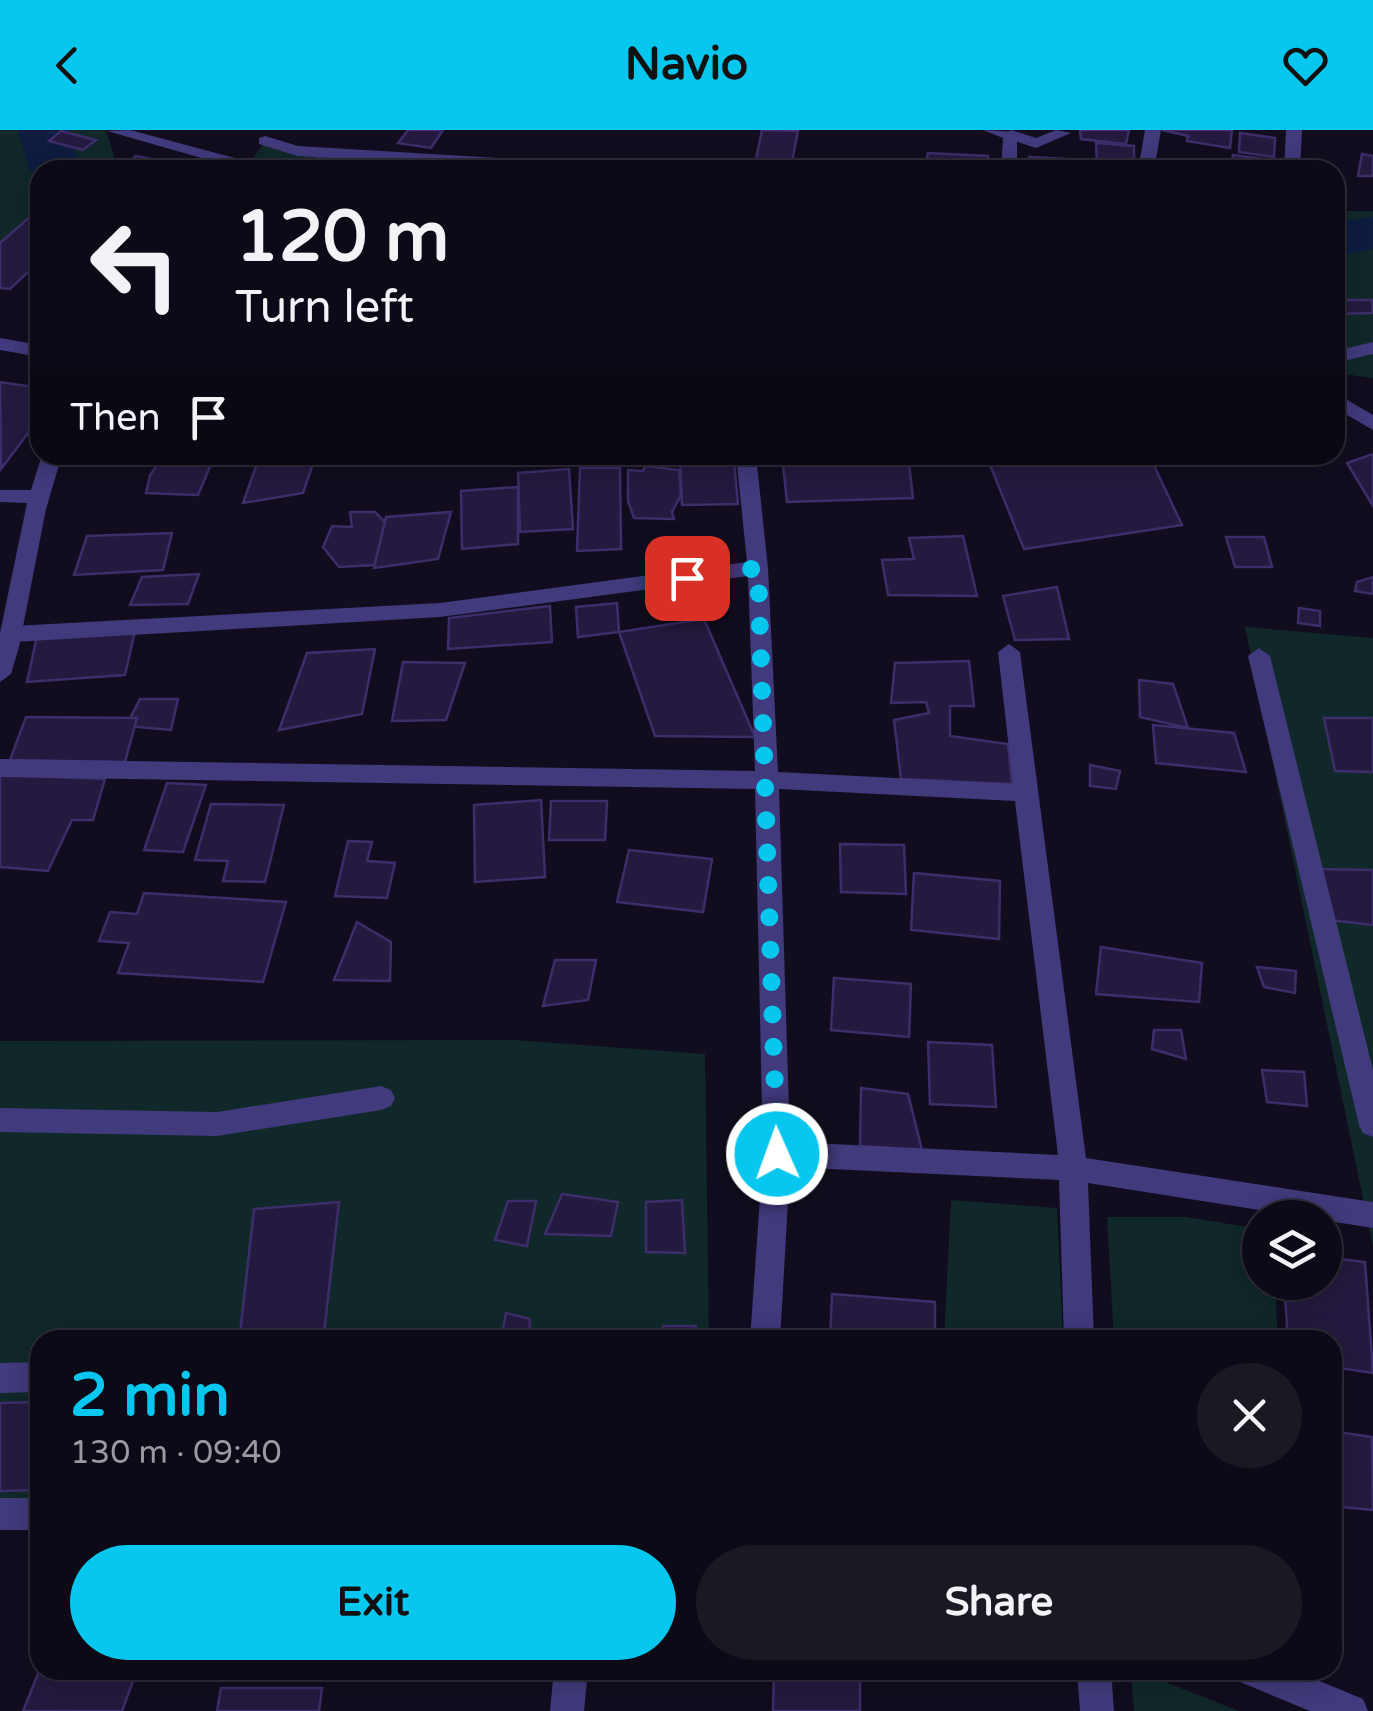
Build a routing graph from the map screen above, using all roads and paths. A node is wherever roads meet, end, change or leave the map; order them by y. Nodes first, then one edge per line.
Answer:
1 (114, 130) edge
2 (991, 130) edge
3 (1153, 130) edge
4 (1294, 130) edge
5 (1063, 133) dead end
6 (270, 135) edge
7 (1010, 135) junction
8 (214, 160) edge
9 (244, 160) edge
10 (447, 160) edge
11 (1009, 160) edge
12 (1148, 160) edge
13 (1292, 160) edge
14 (0, 344) edge
15 (1373, 348) edge
16 (30, 349) edge
17 (1345, 355) edge
18 (1345, 406) edge
19 (1373, 424) edge
20 (48, 465) edge
21 (747, 465) edge
22 (0, 496) edge
23 (36, 497) junction
24 (758, 568) junction
25 (13, 634) junction
26 (1009, 652) dead end
27 (1259, 656) dead end
28 (0, 674) edge
29 (0, 768) edge
30 (768, 780) junction
31 (1026, 794) junction
32 (381, 1098) dead end
33 (0, 1120) edge
34 (1373, 1125) edge
35 (777, 1154) junction
36 (1072, 1168) junction
37 (1373, 1216) edge
38 (766, 1330) edge
39 (1079, 1330) edge
40 (30, 1377) edge
41 (0, 1378) edge
42 (0, 1514) edge
43 (30, 1514) edge
44 (570, 1680) edge
45 (1095, 1680) edge
46 (1276, 1680) edge
47 (566, 1711) edge
48 (1097, 1711) edge
49 (1351, 1711) edge

1 - 8 street
2 - 7 street
3 - 12 street
4 - 13 street
5 - 7 street
6 - 9 street
6 - 10 street
7 - 11 street
14 - 16 street
15 - 17 street
18 - 19 street
20 - 23 street
21 - 24 street
22 - 23 street
23 - 25 street
24 - 25 street
24 - 30 street
25 - 28 street
26 - 31 street
27 - 34 street
29 - 30 street
30 - 31 street
30 - 35 street
31 - 36 street
32 - 33 street
35 - 36 street
35 - 38 street
36 - 37 street
36 - 39 street
40 - 41 street
42 - 43 street
44 - 47 street
45 - 48 street
46 - 49 street

